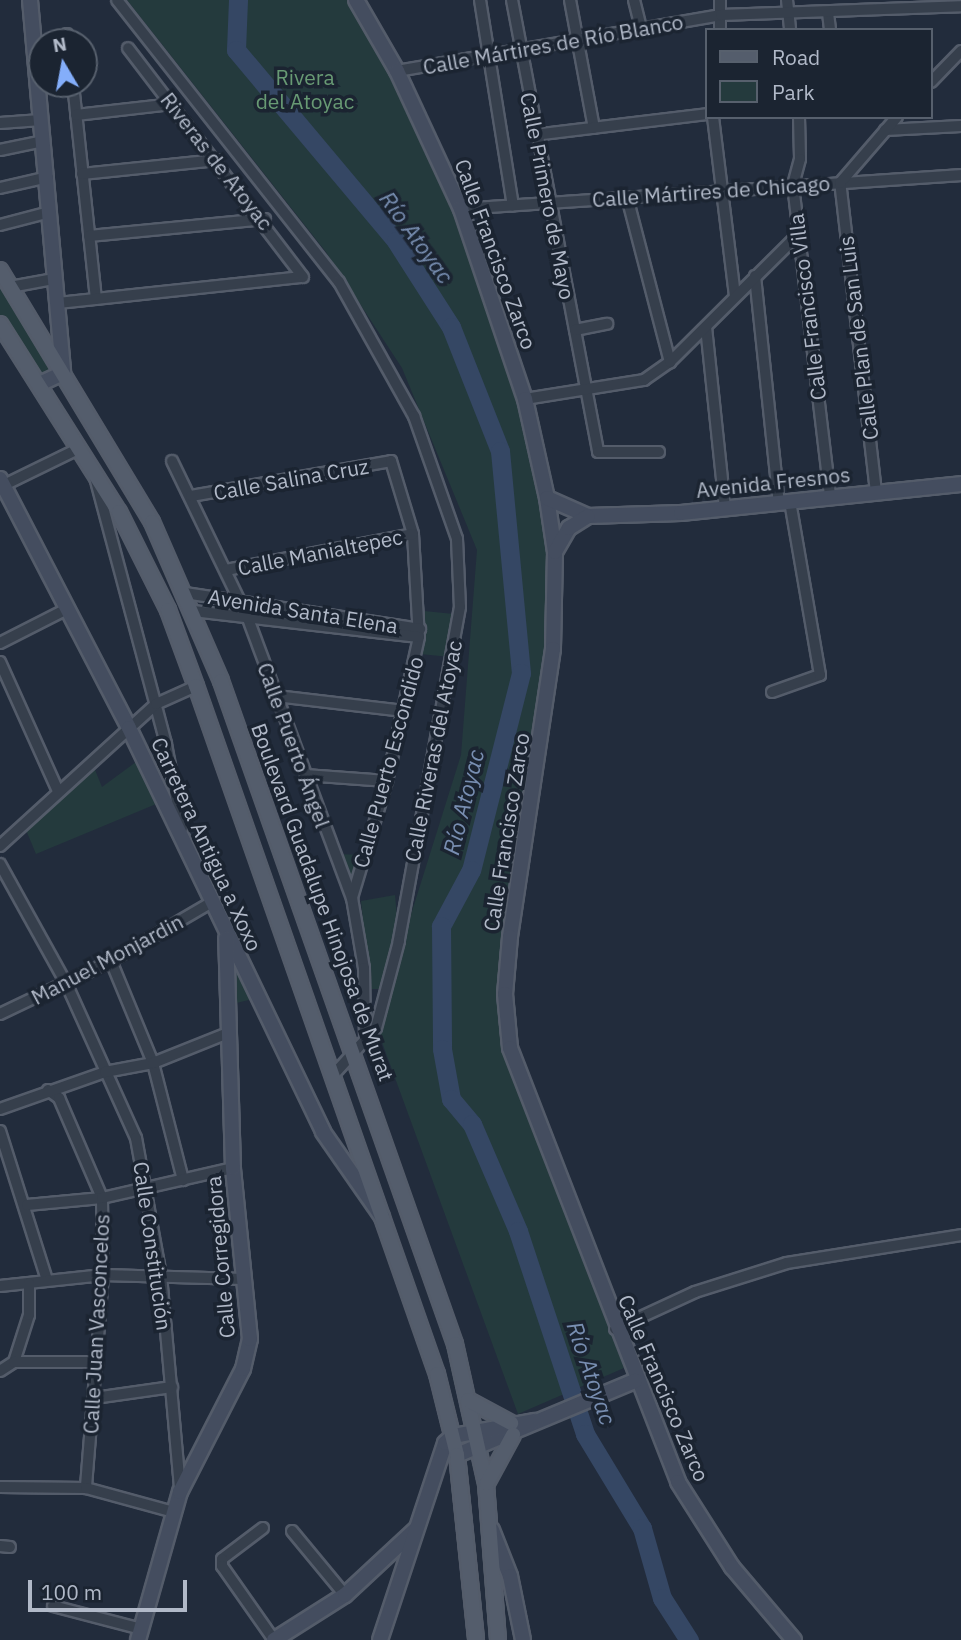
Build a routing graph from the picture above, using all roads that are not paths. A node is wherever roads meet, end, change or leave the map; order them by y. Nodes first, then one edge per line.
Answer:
1 (30, 0) edge
2 (117, 0) edge
3 (480, 0) edge
4 (512, 0) edge
5 (570, 0) edge
6 (634, 0) edge
7 (720, 0) edge
8 (787, 0) edge
9 (361, 2) edge
10 (961, 6) edge
11 (788, 12) junction
12 (828, 13) junction
13 (722, 15) junction
14 (641, 28) junction
15 (720, 28) edge
16 (790, 28) edge
17 (830, 28) edge
18 (578, 39) junction
19 (128, 48) dead end
20 (519, 48) junction
21 (961, 51) edge
22 (488, 53) junction
23 (397, 71) junction
24 (933, 80) edge
25 (74, 98) edge
26 (173, 104) junction
27 (706, 114) edge
28 (76, 115) junction
29 (713, 119) edge
30 (799, 119) edge
31 (895, 119) edge
32 (41, 120) junction
33 (0, 123) edge
34 (961, 125) edge
35 (594, 128) junction
36 (884, 130) junction
37 (534, 135) junction
38 (44, 141) junction
39 (0, 150) edge
40 (217, 160) junction
41 (82, 174) junction
42 (961, 175) edge
43 (48, 177) junction
44 (840, 183) junction
45 (793, 185) junction
46 (0, 188) edge
47 (719, 189) junction
48 (628, 197) junction
49 (547, 202) junction
50 (513, 205) junction
51 (461, 209) junction
52 (50, 212) junction
53 (265, 219) junction
54 (0, 225) edge
55 (798, 235) junction
56 (89, 236) junction
57 (0, 270) edge
58 (755, 276) junction
59 (54, 279) junction
60 (10, 287) junction
61 (735, 296) junction
62 (96, 299) junction
63 (58, 303) junction
64 (0, 324) edge
65 (607, 324) dead end
66 (706, 327) junction
67 (575, 330) junction
68 (670, 362) junction
69 (63, 373) junction
70 (39, 384) junction
71 (585, 393) junction
72 (525, 399) junction
73 (80, 448) junction
74 (659, 452) dead end
75 (172, 461) dead end
76 (391, 461) joint
77 (93, 471) junction
78 (1, 484) edge
79 (961, 484) edge
80 (876, 492) junction
81 (191, 496) junction
82 (830, 497) junction
83 (547, 498) junction
84 (785, 503) junction
85 (724, 508) junction
86 (588, 516) junction
87 (413, 534) junction
88 (555, 552) junction
89 (226, 570) junction
90 (186, 593) junction
91 (240, 601) junction
92 (67, 609) junction
93 (192, 611) junction
94 (247, 616) junction
95 (420, 633) junction
96 (0, 643) edge
97 (0, 662) edge
98 (195, 686) junction
99 (772, 692) dead end
100 (276, 696) junction
101 (156, 704) junction
102 (404, 711) junction
103 (129, 728) junction
104 (305, 775) junction
105 (387, 781) junction
106 (58, 791) junction
107 (185, 844) junction
108 (0, 846) edge
109 (0, 864) edge
110 (352, 898) junction
111 (212, 902) junction
112 (226, 933) junction
113 (111, 961) junction
114 (66, 983) junction
115 (0, 1014) edge
116 (228, 1033) junction
117 (365, 1043) junction
118 (357, 1056) junction
119 (153, 1063) junction
120 (105, 1072) junction
121 (334, 1074) junction
122 (48, 1090) junction
123 (0, 1109) edge
124 (0, 1131) edge
125 (233, 1168) junction
126 (183, 1180) junction
127 (148, 1188) junction
128 (102, 1198) junction
129 (27, 1205) junction
130 (385, 1220) junction
131 (961, 1235) edge
132 (103, 1275) junction
133 (161, 1275) junction
134 (47, 1279) junction
135 (243, 1279) junction
136 (29, 1283) junction
137 (0, 1286) edge
138 (615, 1329) junction
139 (14, 1362) junction
140 (97, 1362) junction
141 (0, 1371) edge
142 (635, 1381) junction
143 (172, 1387) junction
144 (94, 1398) junction
145 (468, 1399) junction
146 (512, 1429) junction
147 (477, 1432) junction
148 (453, 1436) junction
149 (480, 1450) junction
150 (457, 1455) junction
151 (486, 1484) junction
152 (0, 1487) edge
153 (86, 1488) junction
154 (180, 1492) junction
155 (174, 1512) junction
156 (421, 1524) junction
157 (263, 1528) dead end
158 (492, 1530) junction
159 (292, 1531) dead end
160 (345, 1595) junction
161 (53, 1605) dead end
162 (139, 1635) edge
163 (274, 1640) edge
164 (380, 1640) edge
165 (476, 1640) edge
166 (498, 1640) edge
167 (523, 1640) edge
168 (794, 1640) edge

1 - 32 street
2 - 117 street, Calle Riveras del Atoyac
3 - 22 street
4 - 20 street, Calle Primero de Mayo
5 - 18 street
6 - 14 street
7 - 13 street
8 - 11 street
9 - 23 street, Calle Francisco Zarco
10 - 12 street, Calle Mártires de Río Blanco
11 - 12 street, Calle Mártires de Río Blanco
11 - 13 street, Calle Mártires de Río Blanco
11 - 16 street
12 - 17 street
13 - 14 street, Calle Mártires de Río Blanco
13 - 15 street
14 - 18 street, Calle Mártires de Río Blanco
18 - 20 street, Calle Mártires de Río Blanco
18 - 35 street
19 - 26 street, Riveras de Atoyac
20 - 22 street, Calle Mártires de Río Blanco
20 - 37 street, Calle Primero de Mayo
21 - 24 street
22 - 23 street, Calle Mártires de Río Blanco
22 - 50 street
23 - 51 street, Calle Francisco Zarco
25 - 28 street
26 - 28 street
26 - 40 street, Riveras de Atoyac
27 - 35 street
28 - 41 street
29 - 47 street
30 - 45 street, Calle Francisco Villa
31 - 36 street
32 - 33 street
32 - 38 street
34 - 36 street
35 - 37 street
36 - 44 street
37 - 49 street, Calle Primero de Mayo
38 - 39 street
38 - 43 street
40 - 41 street
40 - 53 street, Riveras de Atoyac
41 - 56 street
42 - 44 street, Calle Mártires de Chicago
43 - 46 street
43 - 52 street
44 - 45 street, Calle Mártires de Chicago
44 - 80 street, Calle Plan de San Luis
45 - 47 street, Calle Mártires de Chicago
45 - 55 street, Calle Francisco Villa
47 - 48 street, Calle Mártires de Chicago
47 - 61 street
48 - 49 street, Calle Mártires de Chicago
48 - 68 street
49 - 50 street, Calle Mártires de Chicago
49 - 67 street, Calle Primero de Mayo
50 - 51 street, Calle Mártires de Chicago
51 - 72 street, Calle Francisco Zarco
52 - 54 street
52 - 59 street
53 - 56 street
53 - 62 street, Riveras de Atoyac
55 - 58 street
55 - 82 street, Calle Francisco Villa
56 - 62 street
57 - 60 main road, Boulevard Guadalupe Hinojosa de Murat
58 - 61 street
58 - 84 street
59 - 60 street
59 - 63 street
60 - 69 main road, Boulevard Guadalupe Hinojosa de Murat
61 - 66 street
62 - 63 street
63 - 69 street
64 - 70 main road
65 - 67 street
66 - 68 street
66 - 85 street
67 - 71 street, Calle Primero de Mayo
68 - 71 street
69 - 70 street
69 - 90 main road, Boulevard Guadalupe Hinojosa de Murat
70 - 73 main road
71 - 72 street
71 - 74 street, Calle Primero de Mayo
72 - 83 street, Calle Francisco Zarco
73 - 77 main road
73 - 78 street
75 - 81 street, Calle Puerto Ángel
76 - 81 street, Calle Salina Cruz
76 - 87 street, Calle Puerto Escondido
77 - 98 main road
77 - 101 street
78 - 92 street, Carretera Antigua a Xoxo
79 - 80 street, Avenida Fresnos
80 - 82 street, Avenida Fresnos
81 - 89 street, Calle Puerto Ángel
82 - 84 street, Avenida Fresnos
83 - 86 street, Avenida Fresnos
83 - 88 street, Calle Francisco Zarco
84 - 85 street, Avenida Fresnos
84 - 99 street
85 - 86 street, Avenida Fresnos
86 - 88 street
87 - 89 street, Calle Manialtepec
87 - 95 street, Calle Puerto Escondido
88 - 138 street, Calle Francisco Zarco
89 - 91 street, Calle Puerto Ángel
90 - 91 street, Avenida Santa Elena
90 - 93 main road, Boulevard Guadalupe Hinojosa de Murat
91 - 94 street, Calle Puerto Ángel
91 - 95 street, Avenida Santa Elena
92 - 96 street
92 - 103 street, Carretera Antigua a Xoxo
93 - 94 street, Avenida Santa Elena
93 - 118 main road, Boulevard Guadalupe Hinojosa de Murat
94 - 95 street, Avenida Santa Elena
94 - 100 street, Calle Puerto Ángel
95 - 102 street, Calle Puerto Escondido
97 - 106 street
98 - 101 street
98 - 121 main road
100 - 102 street
100 - 104 street, Calle Puerto Ángel
101 - 103 street
101 - 107 street
102 - 105 street, Calle Puerto Escondido
103 - 106 street
103 - 107 street, Carretera Antigua a Xoxo
104 - 105 street
104 - 110 street, Calle Puerto Ángel
105 - 110 street, Calle Puerto Escondido
106 - 108 street
107 - 111 street, Carretera Antigua a Xoxo
109 - 114 street, Calle Constitución
110 - 117 street, Calle Puerto Ángel
111 - 112 street, Carretera Antigua a Xoxo
111 - 113 street, Manuel Monjardin
112 - 116 street, Calle Corregidora
112 - 130 street, Carretera Antigua a Xoxo
113 - 114 street, Manuel Monjardin
113 - 119 street
114 - 115 street, Manuel Monjardin
114 - 120 street, Calle Constitución
116 - 119 street
116 - 125 street, Calle Corregidora
117 - 118 street, Calle Riveras del Atoyac
118 - 121 street, Calle Riveras del Atoyac
118 - 145 main road, Boulevard Guadalupe Hinojosa de Murat
119 - 120 street
119 - 126 street
120 - 122 street
120 - 127 street, Calle Constitución
121 - 130 main road
122 - 123 street
122 - 128 street, Calle Juan Vasconcelos
124 - 129 street
125 - 126 street
125 - 135 street, Calle Corregidora
126 - 127 street
127 - 128 street
127 - 133 street, Calle Constitución
128 - 129 street
128 - 132 street, Calle Juan Vasconcelos
129 - 134 street
130 - 148 main road
131 - 138 street
132 - 133 street
132 - 134 street
132 - 140 street, Calle Juan Vasconcelos
133 - 135 street
133 - 143 street, Calle Constitución
134 - 136 street
135 - 154 street, Calle Corregidora
136 - 137 street
136 - 139 street
138 - 142 street, Calle Francisco Zarco
139 - 140 street
139 - 141 street
140 - 144 street, Calle Juan Vasconcelos
142 - 146 street
142 - 168 street, Calle Francisco Zarco
143 - 144 street
143 - 154 street, Calle Constitución
144 - 153 street, Calle Juan Vasconcelos
145 - 146 main road
145 - 147 main road, Boulevard Guadalupe Hinojosa de Murat
146 - 147 street
146 - 149 street
146 - 151 main road
147 - 148 street
147 - 149 main road, Boulevard Guadalupe Hinojosa de Murat
148 - 150 main road
148 - 156 street
149 - 150 street
149 - 151 main road, Boulevard Guadalupe Hinojosa de Murat
150 - 165 main road
151 - 158 main road, Boulevard Guadalupe Hinojosa de Murat
152 - 153 street
153 - 155 street
154 - 155 street, Calle Corregidora
155 - 162 street, Calle Corregidora
156 - 160 street
156 - 164 street
157 - 163 street
158 - 166 main road, Boulevard Guadalupe Hinojosa de Murat
158 - 167 street
159 - 160 street
160 - 163 street
161 - 162 street

